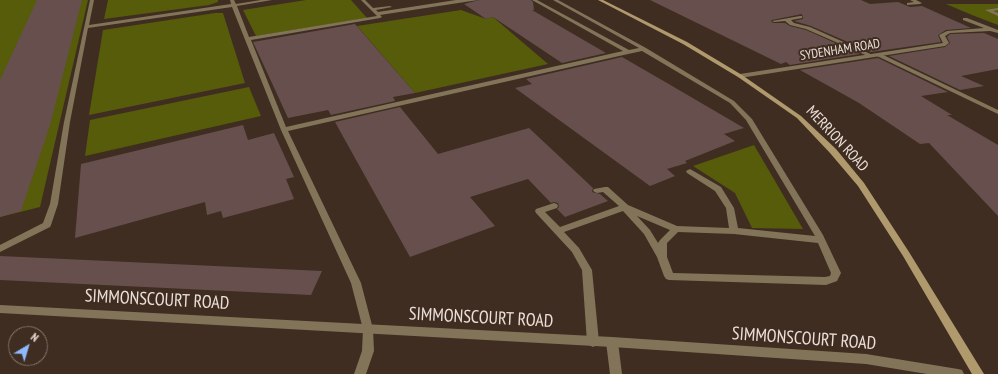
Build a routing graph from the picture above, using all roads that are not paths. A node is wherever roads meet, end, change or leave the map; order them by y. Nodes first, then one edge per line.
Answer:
1 (92, 0) edge
2 (270, 0) edge
3 (363, 0) edge
4 (476, 0) edge
5 (534, 0) edge
6 (555, 0) edge
7 (600, 0) edge
8 (234, 2) edge
9 (390, 7) dead end
10 (372, 9) junction
11 (998, 9) edge
12 (377, 14) junction
13 (998, 15) edge
14 (800, 17) dead end
15 (786, 19) junction
16 (965, 19) dead end
17 (774, 21) dead end
18 (86, 27) junction
19 (991, 29) junction
20 (998, 32) edge
21 (248, 40) junction
22 (642, 49) junction
23 (628, 52) junction
24 (876, 55) junction
25 (740, 76) junction
26 (998, 112) edge
27 (284, 130) junction
28 (690, 171) dead end
29 (597, 191) dead end
30 (554, 206) dead end
31 (625, 207) junction
32 (676, 230) junction
33 (558, 231) junction
34 (734, 231) junction
35 (821, 240) junction
36 (0, 249) edge
37 (662, 257) junction
38 (0, 309) edge
39 (368, 329) junction
40 (593, 342) junction
41 (612, 342) junction
42 (360, 374) edge
43 (616, 374) edge
44 (958, 374) edge
45 (978, 374) edge

1 - 18 street
2 - 8 street
3 - 10 street
4 - 12 street
5 - 23 street
6 - 22 street
7 - 25 main road, MERRION ROAD
8 - 18 street
8 - 21 street
9 - 10 street
10 - 12 street
11 - 13 street
12 - 21 street
14 - 15 street
15 - 17 street
15 - 24 street
16 - 19 street
18 - 36 street
19 - 20 street
19 - 24 street, SYDENHAM ROAD
21 - 27 street
22 - 23 street
22 - 35 street
23 - 27 street
24 - 25 street, SYDENHAM ROAD
24 - 26 street
25 - 45 main road, MERRION ROAD
27 - 39 street
28 - 34 street
29 - 31 street
30 - 33 street
31 - 32 street
31 - 33 street
31 - 37 street
32 - 34 street
32 - 37 street
33 - 40 street
34 - 35 street
35 - 37 street
38 - 39 street, SIMMONSCOURT ROAD
39 - 40 street, SIMMONSCOURT ROAD
39 - 42 street
40 - 41 street, SIMMONSCOURT ROAD
41 - 43 street
41 - 44 street, SIMMONSCOURT ROAD

